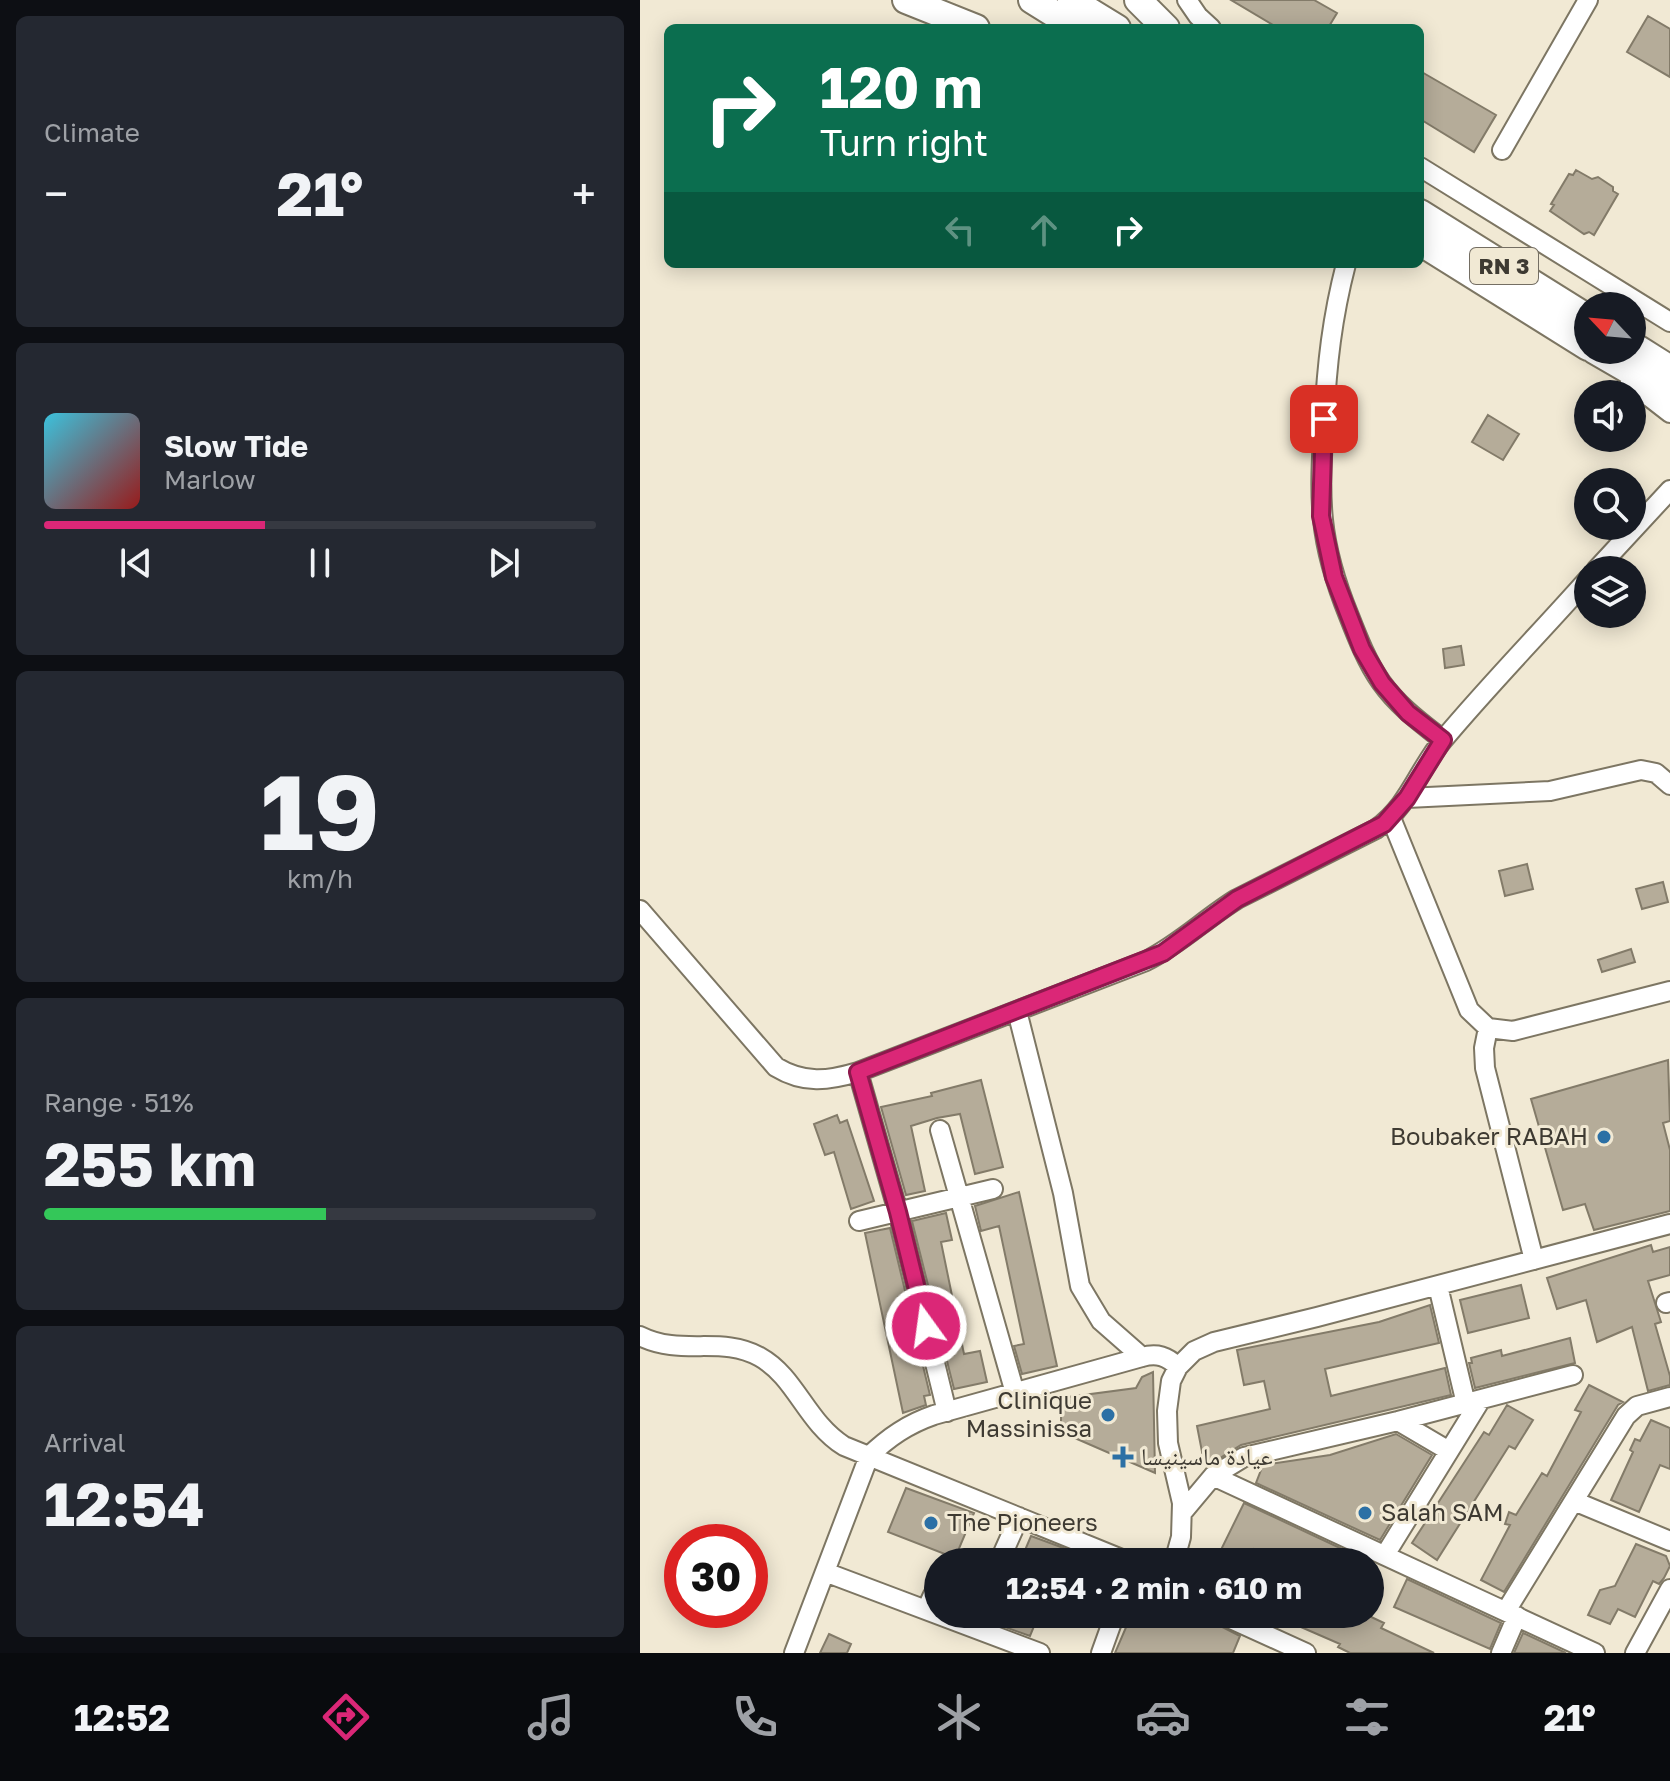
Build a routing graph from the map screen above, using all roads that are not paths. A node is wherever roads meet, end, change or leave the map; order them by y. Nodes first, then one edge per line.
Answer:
1 (906, 0) edge
2 (1032, 0) edge
3 (1071, 0) edge
4 (1138, 0) edge
5 (1187, 0) edge
6 (1588, 0) edge
7 (966, 24) edge
8 (1071, 24) edge
9 (1110, 24) edge
10 (1162, 24) edge
11 (1208, 24) edge
12 (1502, 150) dead end
13 (1424, 169) edge
14 (1424, 216) edge
15 (1424, 244) edge
16 (1345, 268) edge
17 (1670, 322) edge
18 (1574, 331) edge
19 (1574, 334) edge
20 (1646, 354) edge
21 (1613, 364) edge
22 (1622, 364) edge
23 (1670, 369) edge
24 (1670, 394) edge
25 (1670, 413) edge
26 (1670, 490) edge
27 (1609, 556) edge
28 (1574, 595) edge
29 (1443, 740) junction
30 (1670, 785) edge
31 (1407, 798) junction
32 (1391, 818) junction
33 (640, 910) edge
34 (1670, 991) edge
35 (1017, 1011) junction
36 (1488, 1028) junction
37 (858, 1072) junction
38 (940, 1130) dead end
39 (993, 1189) dead end
40 (959, 1198) junction
41 (898, 1212) junction
42 (859, 1221) dead end
43 (1670, 1224) edge
44 (1534, 1260) junction
45 (1438, 1286) junction
46 (640, 1336) edge
47 (1142, 1357) junction
48 (1178, 1367) junction
49 (1573, 1375) dead end
50 (1015, 1393) junction
51 (1670, 1397) edge
52 (1473, 1402) junction
53 (947, 1412) junction
54 (1398, 1421) junction
55 (1449, 1451) junction
56 (869, 1456) junction
57 (1213, 1476) junction
58 (1574, 1501) junction
59 (1182, 1513) junction
60 (1019, 1517) junction
61 (1670, 1541) edge
62 (1005, 1548) edge
63 (1095, 1548) edge
64 (1178, 1548) edge
65 (1385, 1555) junction
66 (825, 1572) junction
67 (1670, 1589) edge
68 (924, 1609) edge
69 (1511, 1614) junction
70 (974, 1628) edge
71 (1110, 1628) edge
72 (1250, 1628) edge
73 (1298, 1651) edge
74 (794, 1653) edge
75 (1040, 1653) edge
76 (1101, 1653) edge
77 (1501, 1653) edge
78 (1595, 1653) edge
79 (1635, 1653) edge

1 - 7 highway
2 - 8 highway
3 - 9 highway
4 - 10 highway
5 - 11 street
6 - 12 street
13 - 17 street
14 - 18 highway, RN 3
15 - 19 highway, RN 3
16 - 29 street
20 - 23 highway
21 - 25 street
22 - 24 highway, RN 3
26 - 27 street
28 - 29 street
29 - 31 street
30 - 31 street
31 - 32 street
32 - 35 street
32 - 36 street
33 - 37 street
34 - 36 street
35 - 37 street
35 - 47 street
36 - 44 street
37 - 41 street
38 - 40 street
39 - 40 street
40 - 41 street
40 - 50 street
41 - 42 street
41 - 53 street
43 - 44 street
44 - 45 street
45 - 48 street
45 - 52 street
46 - 56 street
47 - 48 street
47 - 50 street
48 - 59 street
49 - 52 street
50 - 53 street
51 - 58 street
52 - 54 street
52 - 55 street
53 - 56 street
54 - 55 street
54 - 57 street
55 - 65 street
56 - 60 street
56 - 66 street
57 - 59 street
57 - 65 street
58 - 61 street
58 - 69 street
59 - 64 street
60 - 62 street
60 - 63 street
65 - 69 street
66 - 68 street
66 - 74 street
67 - 79 street
69 - 77 street
69 - 78 street
70 - 75 street
71 - 76 street
72 - 73 street

